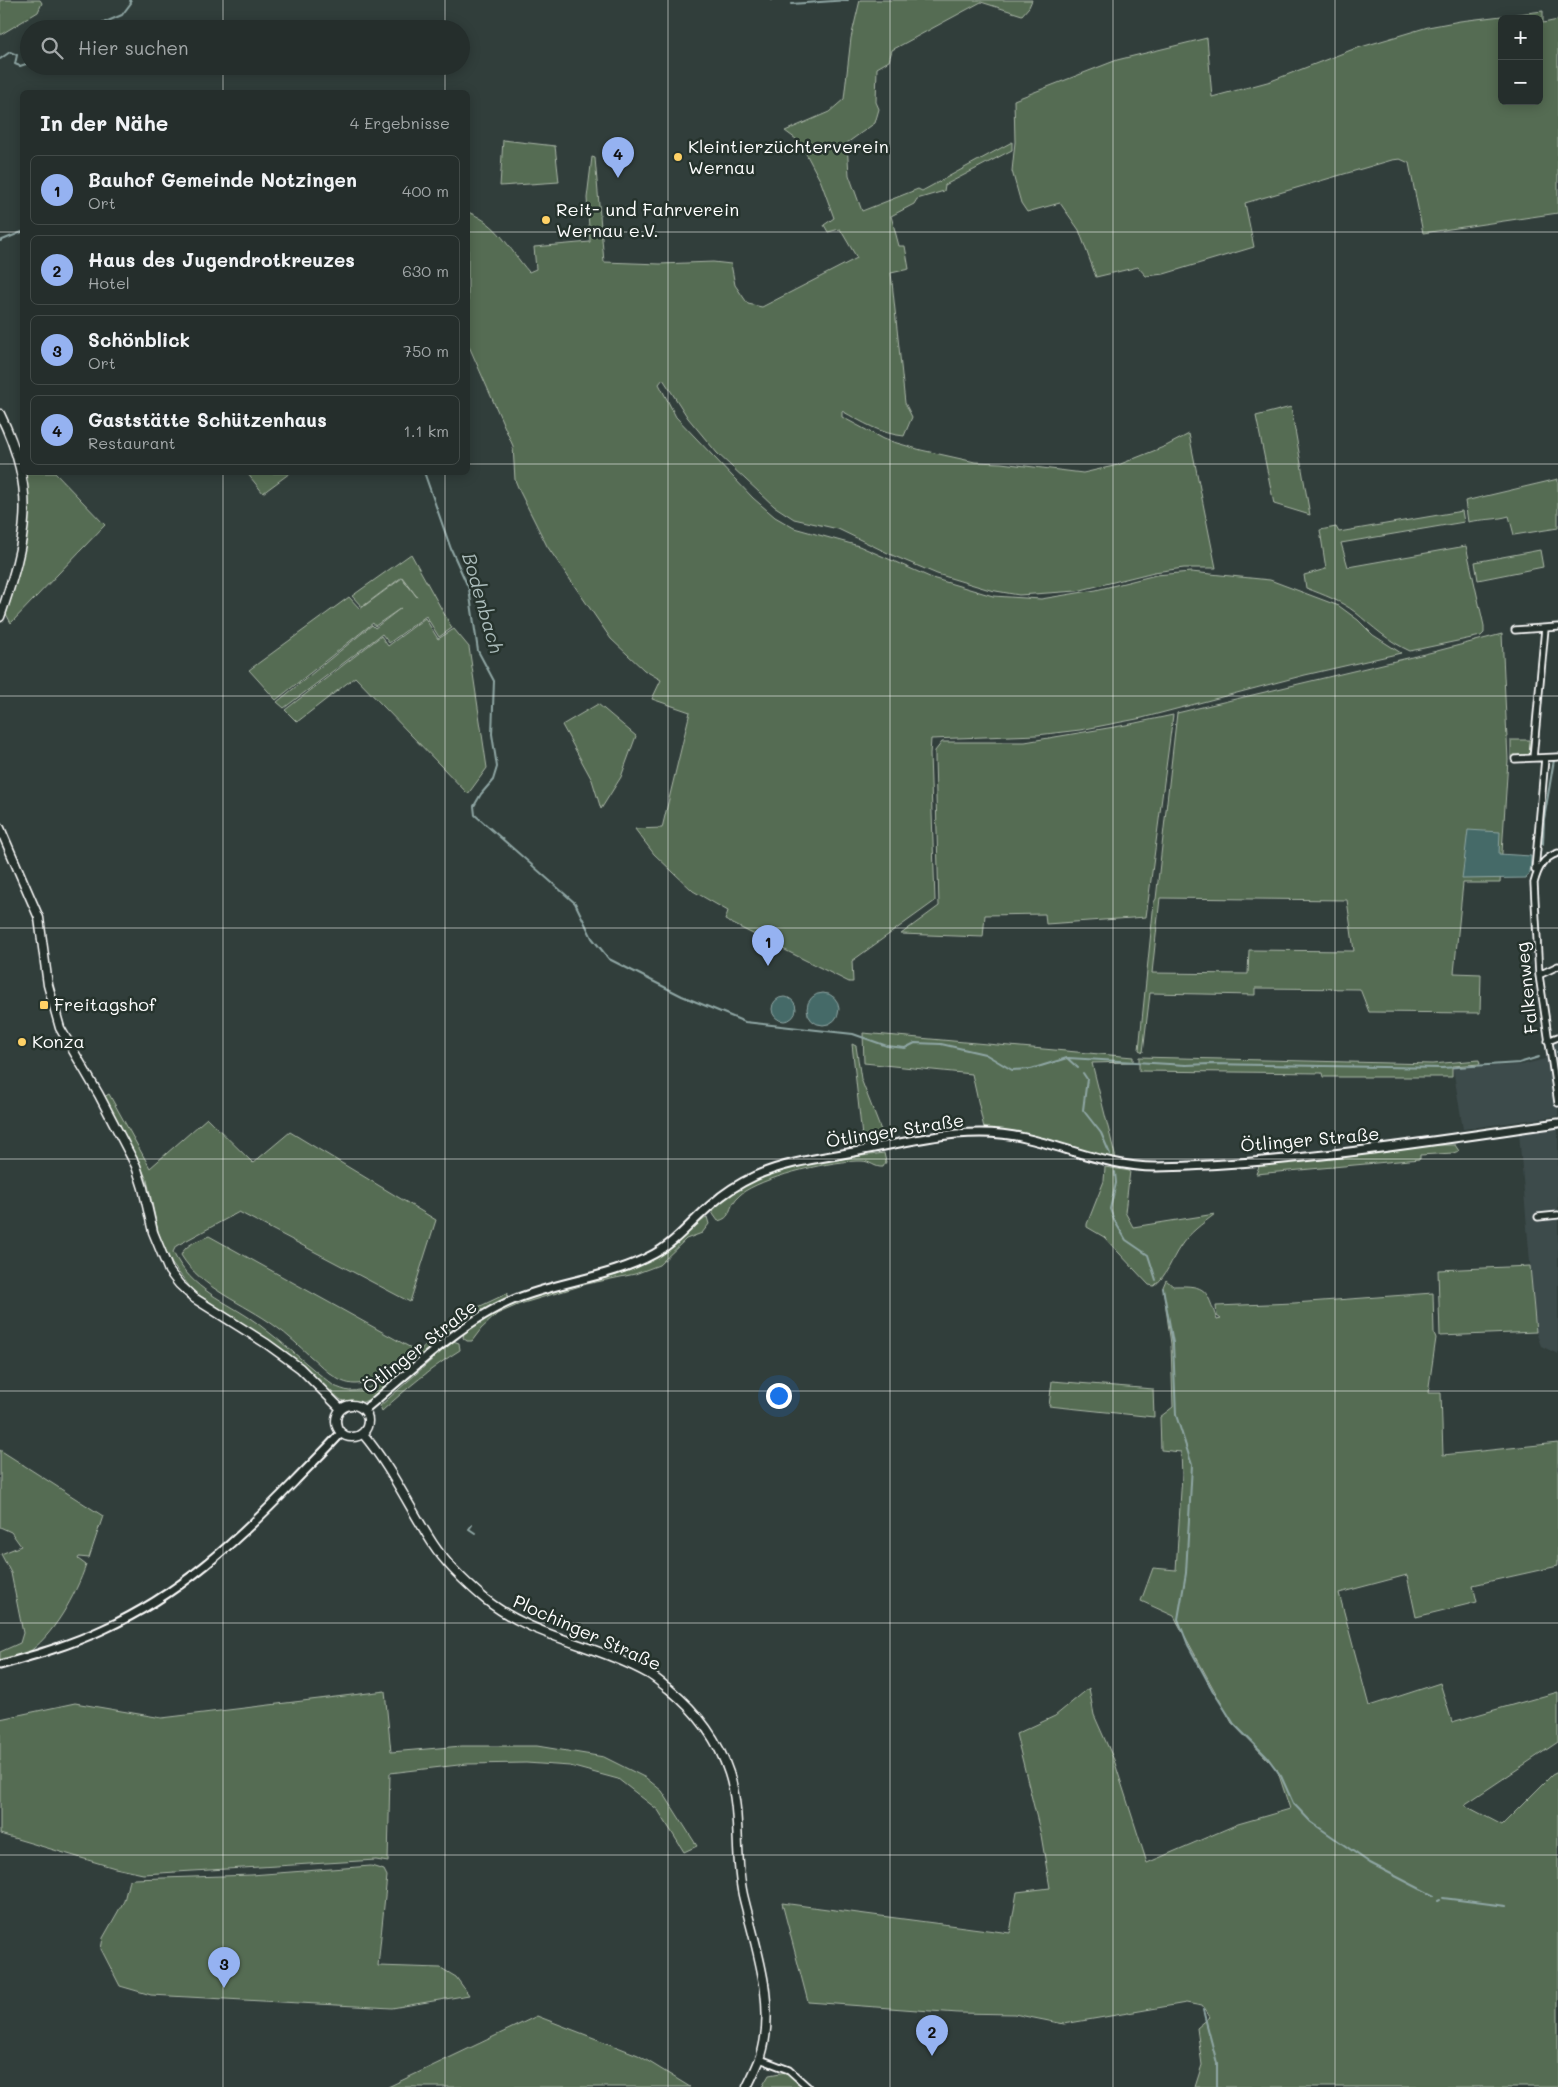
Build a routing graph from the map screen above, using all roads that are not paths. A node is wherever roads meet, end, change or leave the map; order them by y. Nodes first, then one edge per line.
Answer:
1 (0, 414) edge
2 (20, 471) edge
3 (21, 475) edge
4 (0, 617) edge
5 (1558, 627) edge
6 (1544, 628) junction
7 (1515, 630) dead end
8 (1558, 757) edge
9 (1533, 758) junction
10 (1545, 758) junction
11 (1515, 759) dead end
12 (0, 828) edge
13 (1558, 853) edge
14 (1534, 883) junction
15 (1558, 966) edge
16 (1539, 975) junction
17 (1558, 1036) edge
18 (1548, 1042) junction
19 (1557, 1085) edge
20 (1558, 1103) edge
21 (1558, 1124) edge
22 (1558, 1215) edge
23 (1538, 1218) dead end
24 (341, 1410) junction
25 (364, 1410) junction
26 (341, 1433) junction
27 (363, 1434) junction
28 (0, 1665) edge
29 (760, 2058) junction
30 (747, 2087) edge
31 (808, 2087) edge

1 - 2 main road
3 - 4 main road
5 - 6 street
6 - 7 street
6 - 9 street
8 - 10 street
9 - 10 street
9 - 11 street
10 - 14 street
12 - 24 main road
13 - 14 street, Falkenweg
14 - 16 street, Falkenweg
15 - 16 street
16 - 18 street, Falkenweg
17 - 18 street
18 - 19 street, Falkenweg
19 - 20 street, Falkenweg
21 - 25 street, Ötlinger Straße
22 - 23 street
24 - 25 main road
24 - 26 main road
25 - 27 main road
26 - 27 main road
26 - 28 street
27 - 29 main road, Plochinger Straße
29 - 30 main road, Plochinger Straße
29 - 31 street

